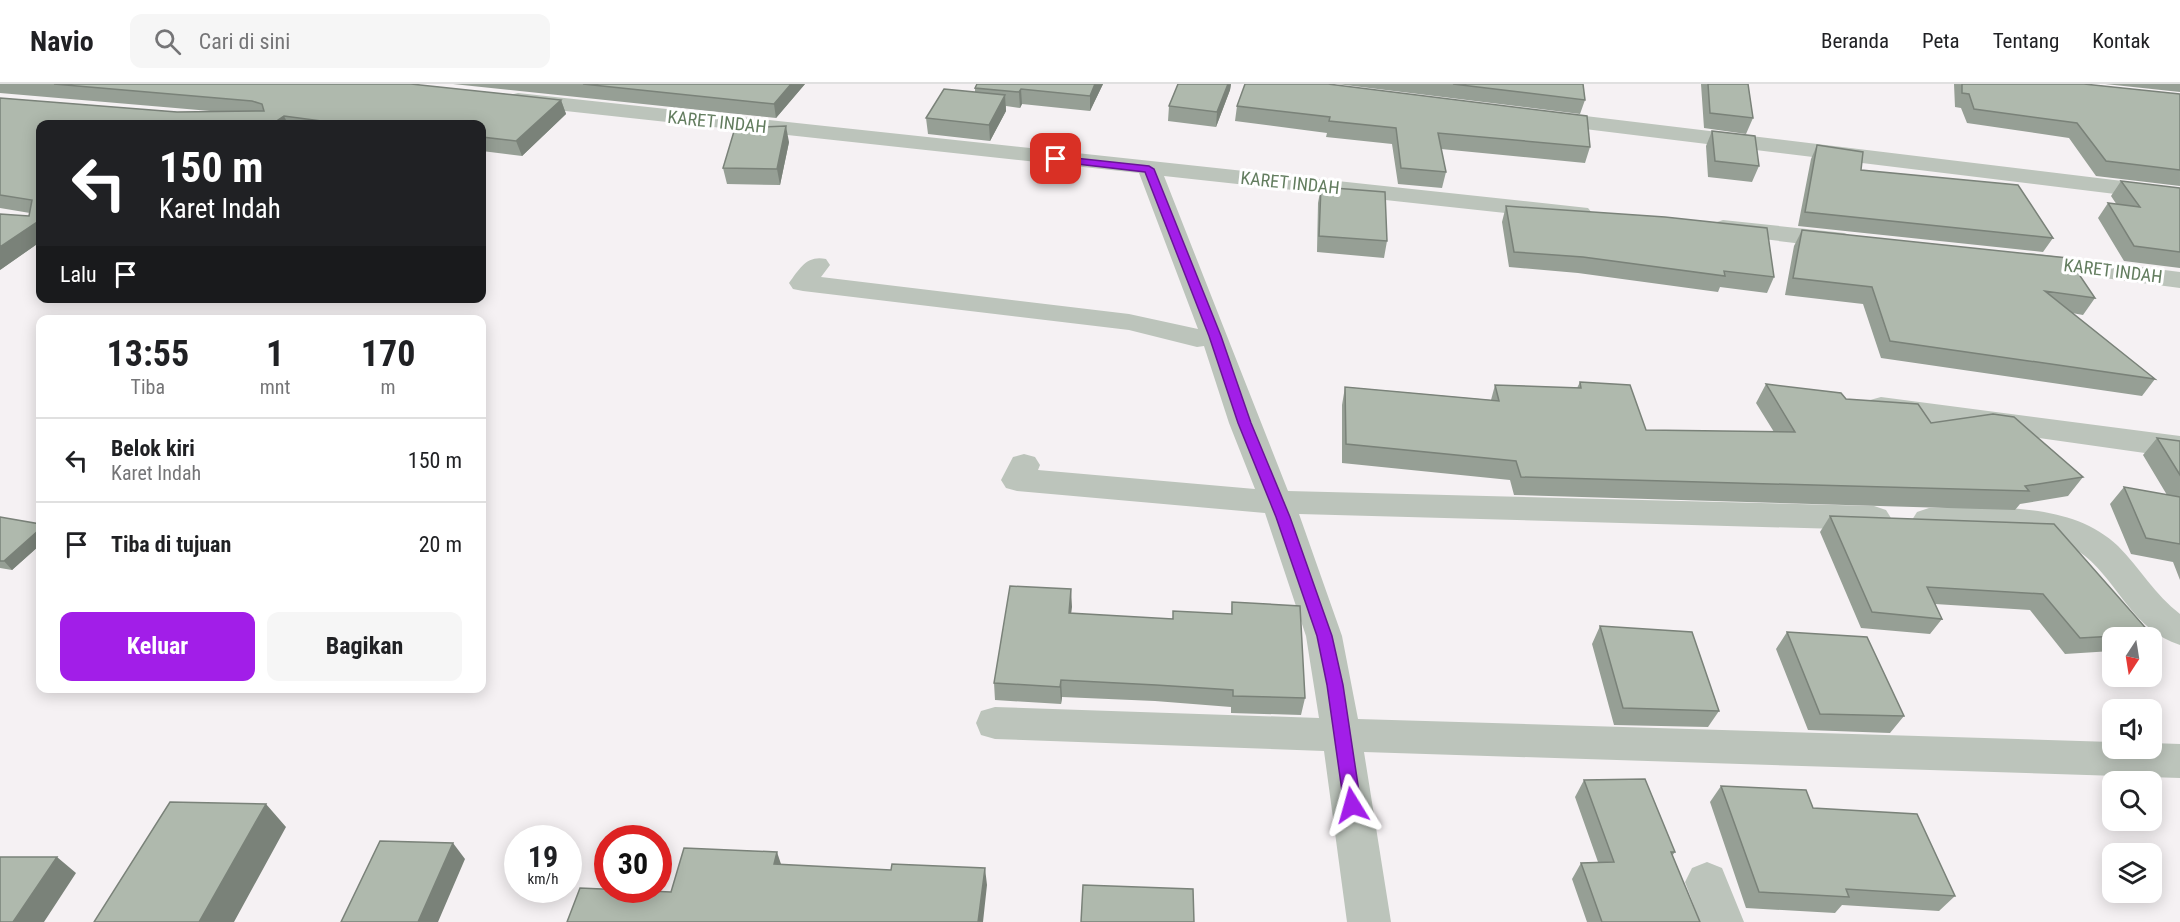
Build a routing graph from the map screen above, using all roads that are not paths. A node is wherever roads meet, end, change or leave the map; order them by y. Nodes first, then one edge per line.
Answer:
1 (495, 97) edge
2 (1527, 116) edge
3 (1149, 169) junction
4 (2180, 195) edge
5 (1602, 215) edge
6 (1697, 225) edge
7 (1863, 243) edge
8 (2005, 258) edge
9 (817, 265) dead end
10 (2180, 280) edge
11 (1215, 336) junction
12 (1852, 403) edge
13 (2180, 447) edge
14 (1024, 465) dead end
15 (1277, 502) junction
16 (2180, 631) edge
17 (995, 723) dead end
18 (1342, 735) junction
19 (2180, 761) edge
20 (1707, 882) dead end
21 (1369, 922) edge
22 (1722, 922) edge

1 - 3 street, KARET INDAH
2 - 4 street
3 - 5 street, KARET INDAH
3 - 11 street
6 - 7 street
8 - 10 street, KARET INDAH
9 - 11 street
11 - 15 street
12 - 13 street
14 - 15 street
15 - 16 street
15 - 18 street
17 - 18 street
18 - 19 street
18 - 21 street
20 - 22 street

